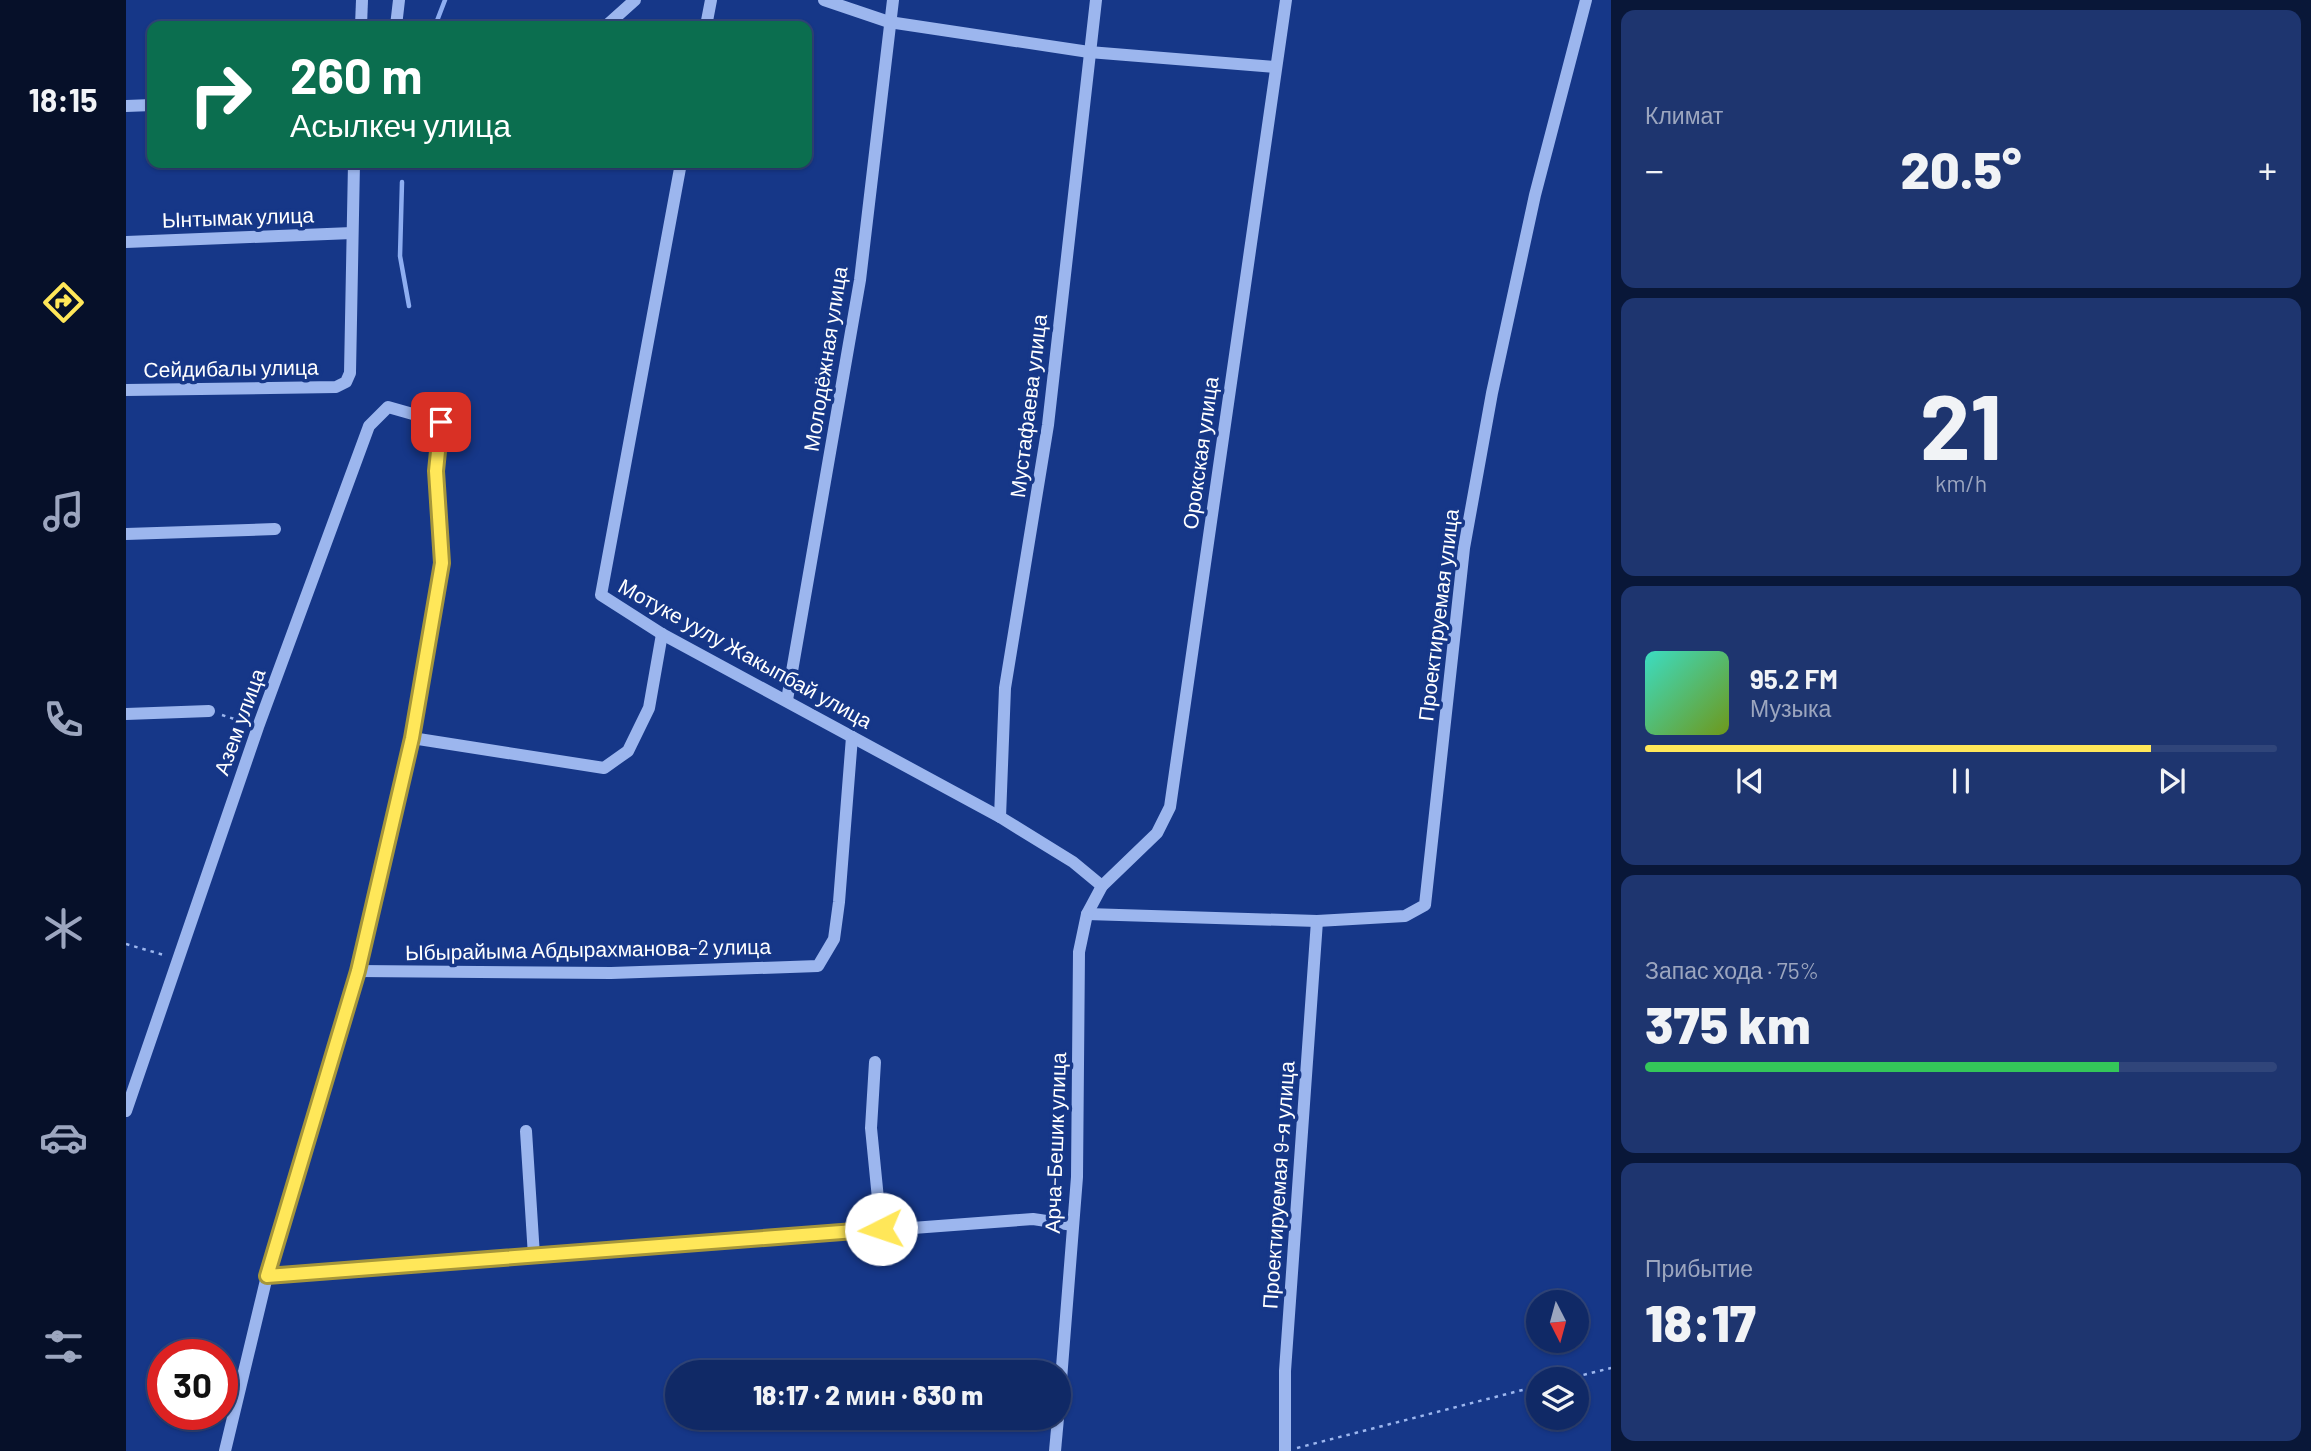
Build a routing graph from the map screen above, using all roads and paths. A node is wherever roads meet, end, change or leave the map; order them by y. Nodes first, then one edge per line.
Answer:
1 (362, 0) edge
2 (399, 0) edge
3 (635, 0) edge
4 (711, 0) edge
5 (824, 0) edge
6 (893, 0) edge
7 (1096, 0) edge
8 (1286, 0) edge
9 (1586, 0) edge
10 (360, 21) edge
11 (397, 21) edge
12 (612, 21) edge
13 (707, 21) edge
14 (889, 22) junction
15 (1088, 52) junction
16 (1276, 67) junction
17 (147, 105) edge
18 (126, 106) edge
19 (354, 168) edge
20 (680, 168) edge
21 (352, 233) junction
22 (126, 242) edge
23 (126, 390) edge
24 (275, 529) dead end
25 (126, 534) edge
26 (662, 634) junction
27 (788, 700) junction
28 (209, 711) joint
29 (126, 715) edge
30 (258, 727) junction
31 (852, 737) junction
32 (412, 738) junction
33 (999, 817) junction
34 (1102, 886) junction
35 (1087, 914) junction
36 (1317, 922) junction
37 (126, 944) edge
38 (178, 958) junction
39 (358, 971) junction
40 (876, 1062) dead end
41 (126, 1111) edge
42 (526, 1131) dead end
43 (1073, 1225) junction
44 (881, 1229) junction
45 (534, 1256) junction
46 (267, 1276) junction
47 (1062, 1360) edge
48 (1611, 1368) edge
49 (1589, 1374) edge
50 (1526, 1389) edge
51 (1057, 1430) edge
52 (225, 1451) edge
53 (1055, 1451) edge
54 (1287, 1451) edge

1 - 10 street
2 - 11 street
3 - 12 street
4 - 13 street
5 - 14 street
6 - 14 street, Молодёжная улица
7 - 15 street, Мустафаева улица
8 - 16 street, Орокская улица
9 - 36 street, Проектируемая улица
14 - 15 street
14 - 27 street, Молодёжная улица
15 - 16 street
15 - 33 street, Мустафаева улица
16 - 34 street, Орокская улица
17 - 18 street
19 - 21 street
20 - 26 street, Мотуке уулу Жакыпбай улица
21 - 22 street, Ынтымак улица
21 - 23 street, Сейдибалы улица
24 - 25 street
26 - 27 street, Мотуке уулу Жакыпбай улица
26 - 32 street
27 - 31 street, Мотуке уулу Жакыпбай улица
28 - 29 street
28 - 30 path
30 - 32 street, Азем улица
30 - 38 street, Азем улица
31 - 33 street, Мотуке уулу Жакыпбай улица
31 - 39 street, Ыбырайыма Абдырахманова-2 улица
32 - 39 street
33 - 34 street, Мотуке уулу Жакыпбай улица
34 - 35 street, Арча-Бешик улица
35 - 36 street, Проектируемая улица
35 - 43 street, Арча-Бешик улица
36 - 54 street, Проектируемая 9-я улица
37 - 38 path
38 - 41 street, Азем улица
39 - 46 street
40 - 44 street
42 - 45 street
43 - 44 street
43 - 47 street, Арча-Бешик улица
44 - 45 street
45 - 46 street
46 - 52 street
48 - 49 path
50 - 54 path
51 - 53 street

